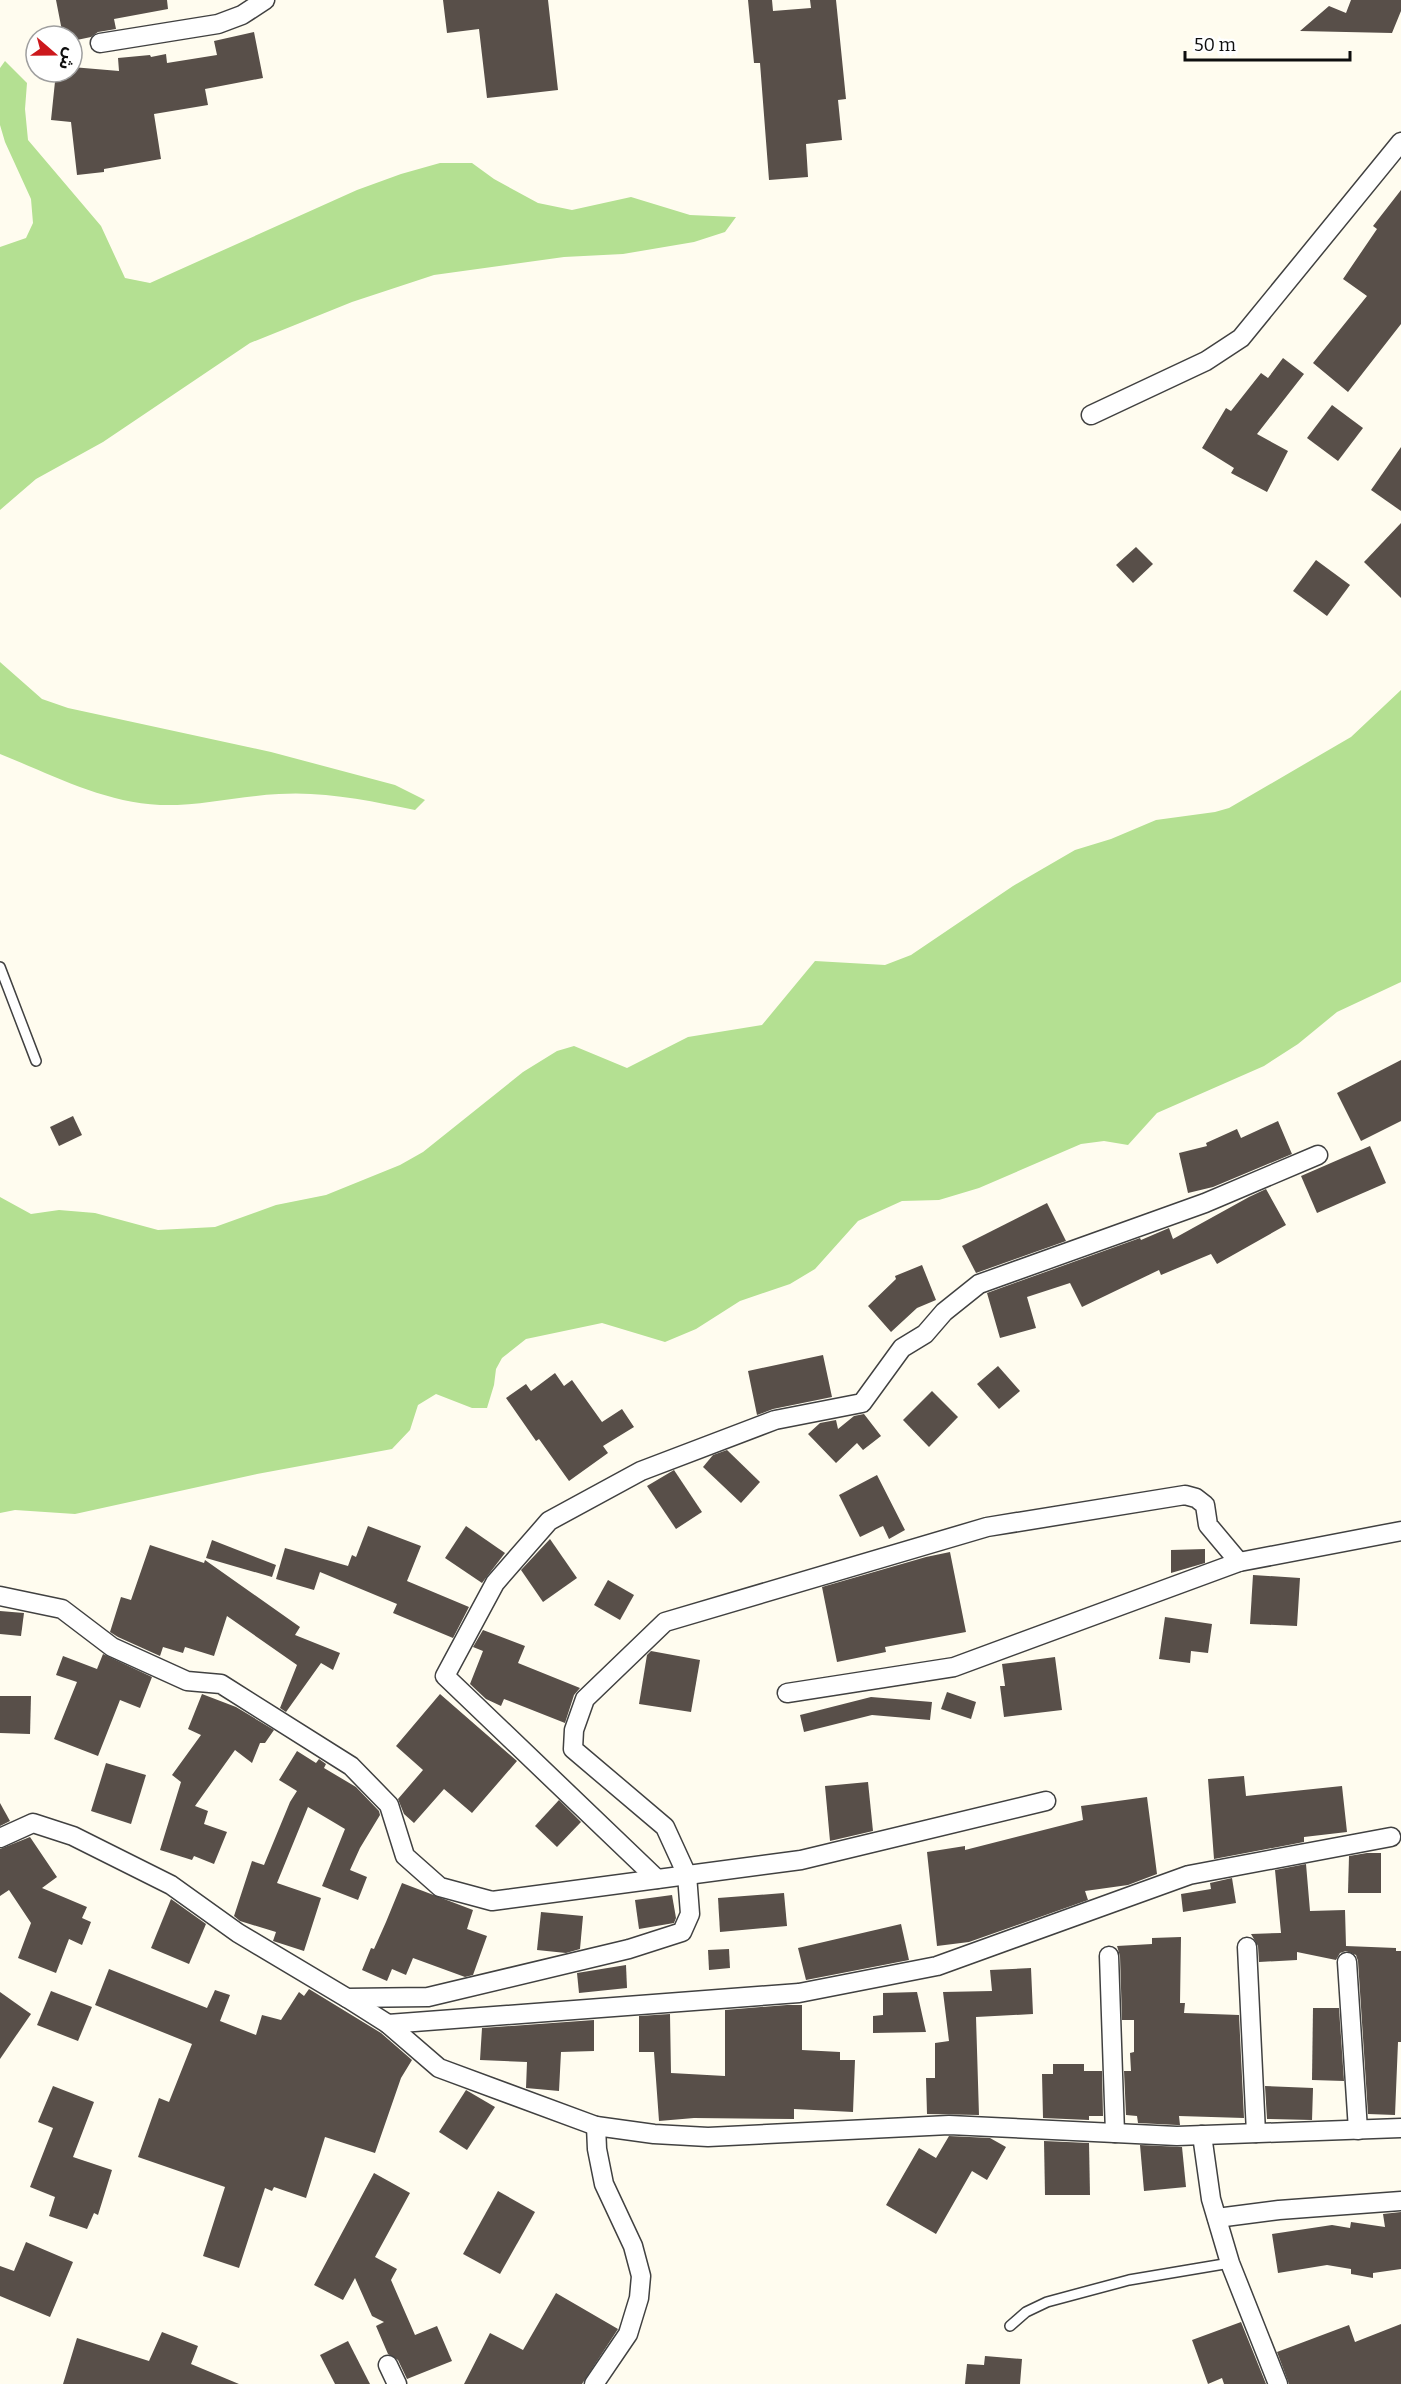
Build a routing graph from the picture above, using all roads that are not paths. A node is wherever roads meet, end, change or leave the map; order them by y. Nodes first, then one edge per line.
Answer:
1 (265, 0) edge
2 (100, 43) dead end
3 (1401, 142) edge
4 (1091, 415) dead end
5 (0, 967) edge
6 (36, 1061) dead end
7 (1318, 1155) dead end
8 (1401, 1531) edge
9 (1239, 1562) junction
10 (0, 1596) edge
11 (787, 1693) dead end
12 (1046, 1801) dead end
13 (1391, 1837) dead end
14 (0, 1838) edge
15 (687, 1875) junction
16 (657, 1879) junction
17 (1247, 1947) dead end
18 (1109, 1956) dead end
19 (1347, 1962) dead end
20 (346, 1998) junction
21 (388, 2024) junction
22 (596, 2126) junction
23 (1401, 2128) edge
24 (1358, 2130) junction
25 (1114, 2133) junction
26 (1256, 2133) junction
27 (1202, 2135) junction
28 (1401, 2201) edge
29 (1217, 2218) junction
30 (1230, 2263) junction
31 (1010, 2326) dead end
32 (387, 2365) dead end
33 (397, 2384) edge
34 (594, 2384) edge
35 (1278, 2384) edge

1 - 2 street
3 - 4 street
5 - 6 lane
7 - 16 street
8 - 9 street
9 - 11 street
9 - 15 street
10 - 16 street
12 - 15 street
13 - 21 street
14 - 20 street
15 - 16 street
15 - 20 street
17 - 26 street
18 - 25 street
19 - 24 street
20 - 21 street
21 - 22 street
22 - 25 street
22 - 34 street
23 - 24 street
24 - 26 street
25 - 27 street
26 - 27 street
27 - 29 street
28 - 29 street
29 - 30 street
30 - 31 lane
30 - 35 street
32 - 33 street

